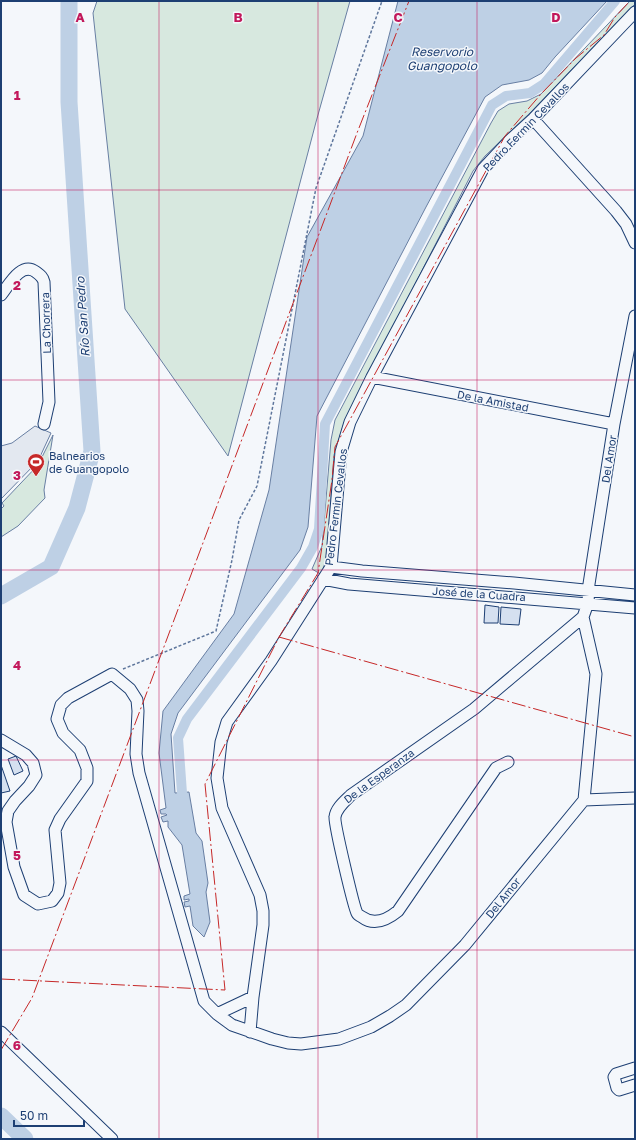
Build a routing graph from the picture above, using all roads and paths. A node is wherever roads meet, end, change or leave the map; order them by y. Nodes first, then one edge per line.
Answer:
1 (382, 1) edge
2 (635, 12) edge
3 (533, 119) junction
4 (635, 243) edge
5 (1, 295) edge
6 (635, 316) edge
7 (372, 378) junction
8 (44, 424) dead end
9 (614, 424) junction
10 (331, 567) junction
11 (323, 579) junction
12 (462, 579) junction
13 (589, 592) junction
14 (461, 593) junction
15 (635, 595) edge
16 (588, 603) junction
17 (635, 608) edge
18 (583, 616) junction
19 (112, 674) junction
20 (1, 740) edge
21 (508, 762) dead end
22 (635, 798) edge
23 (584, 800) junction
24 (253, 997) junction
25 (217, 1014) junction
26 (1, 1032) edge
27 (250, 1032) junction
28 (635, 1068) edge
29 (635, 1085) edge
30 (112, 1139) edge

1 - 19 path
2 - 3 street, Pedro Fermin Cevallos
3 - 4 street
3 - 7 street, Pedro Fermin Cevallos
5 - 8 street, La Chorrera
6 - 9 street, Del Amor
7 - 9 street, De la Amistad
7 - 10 street, Pedro Fermin Cevallos
9 - 13 street, Del Amor
10 - 11 street, Pedro Fermin Cevallos
10 - 12 street, José de la Cuadra
11 - 14 street, José de la Cuadra
11 - 24 street, Pedro Fermin Cevallos
12 - 13 street, José de la Cuadra
12 - 14 street
13 - 15 street, José de la Cuadra
13 - 16 street, Del Amor
14 - 16 street, José de la Cuadra
16 - 17 street, José de la Cuadra
16 - 18 street, De la Esperanza
18 - 21 street, De la Esperanza
18 - 23 street
19 - 20 street
19 - 25 street, Del Amor
22 - 23 street
23 - 27 street, Del Amor
24 - 25 street
24 - 27 street, Pedro Fermin Cevallos
25 - 27 street, Del Amor
26 - 30 street
28 - 29 street

